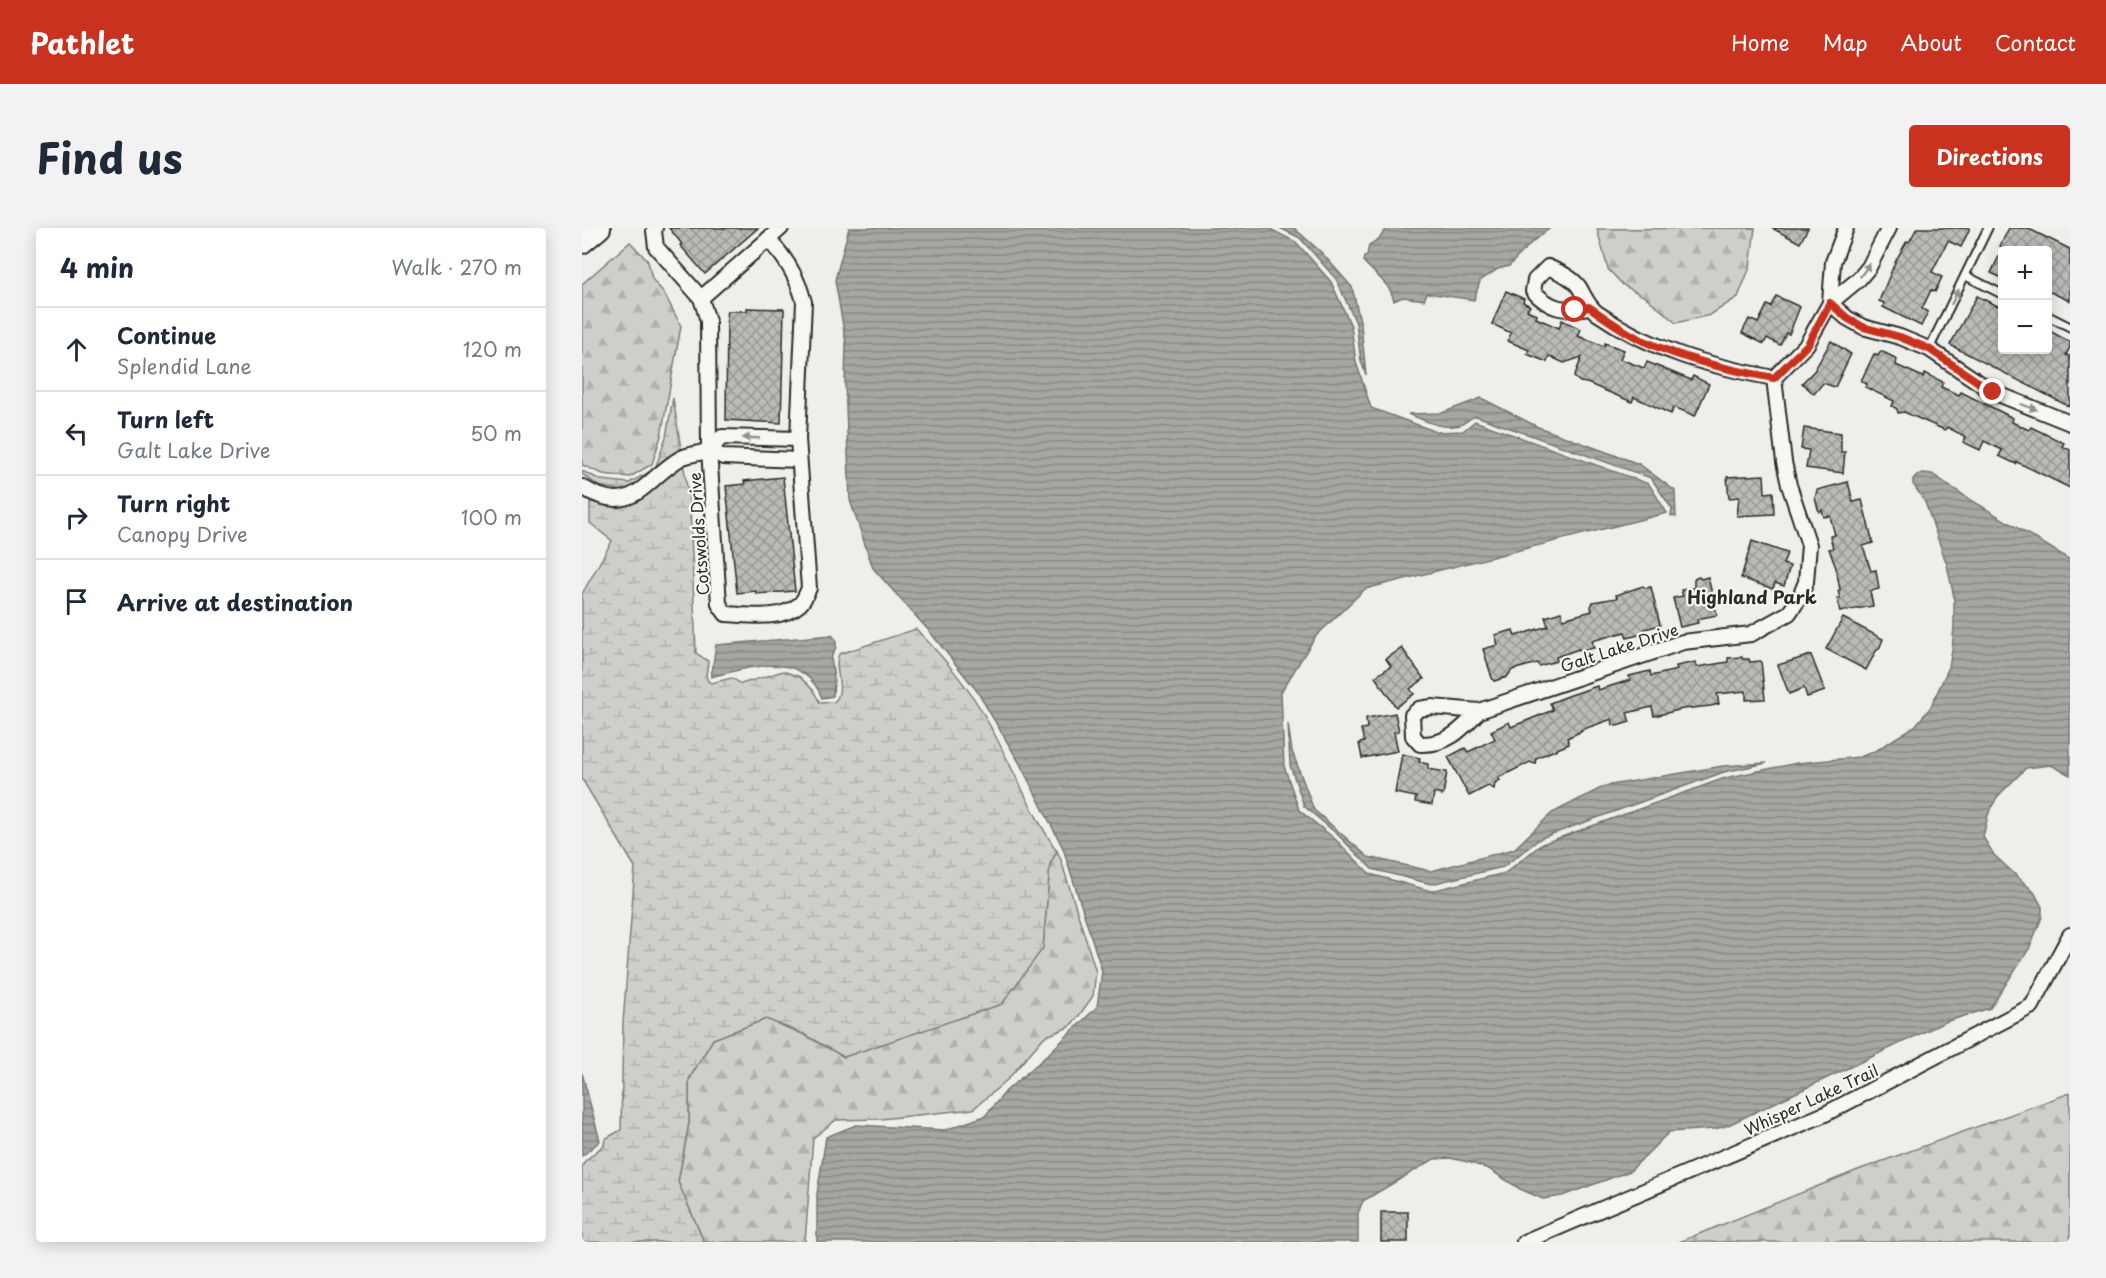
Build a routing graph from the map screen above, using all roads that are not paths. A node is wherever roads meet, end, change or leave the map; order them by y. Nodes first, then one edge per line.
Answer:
1 (600, 228) edge
2 (655, 228) edge
3 (781, 228) edge
4 (1846, 228) edge
5 (1889, 228) edge
6 (1988, 228) edge
7 (768, 239) junction
8 (582, 243) edge
9 (1966, 276) junction
10 (1998, 292) edge
11 (701, 298) junction
12 (1830, 303) junction
13 (1589, 307) dead end
14 (2052, 318) edge
15 (2070, 327) edge
16 (1929, 349) junction
17 (1774, 378) junction
18 (2070, 423) edge
19 (798, 439) junction
20 (709, 450) junction
21 (799, 460) junction
22 (582, 488) edge
23 (1479, 711) junction
24 (2070, 934) edge
25 (1524, 1242) edge

1 - 8 main road
2 - 11 street, Cotswolds Drive
3 - 7 street
4 - 12 street
12 -> 5 street
6 - 9 lane
7 - 11 street
7 - 19 street, Cotswolds Drive
9 - 10 lane
16 -> 9 lane
11 - 20 street, Cotswolds Drive
12 - 16 street
12 - 17 street
13 - 17 street
14 - 15 lane
16 -> 18 street
17 - 23 street, Galt Lake Drive
19 -> 20 street
19 - 21 street, Cotswolds Drive
20 - 21 street
20 - 21 street, Cotswolds Drive
20 - 22 street
23 - 23 street, Galt Lake Drive
24 - 25 street, Whisper Lake Trail

